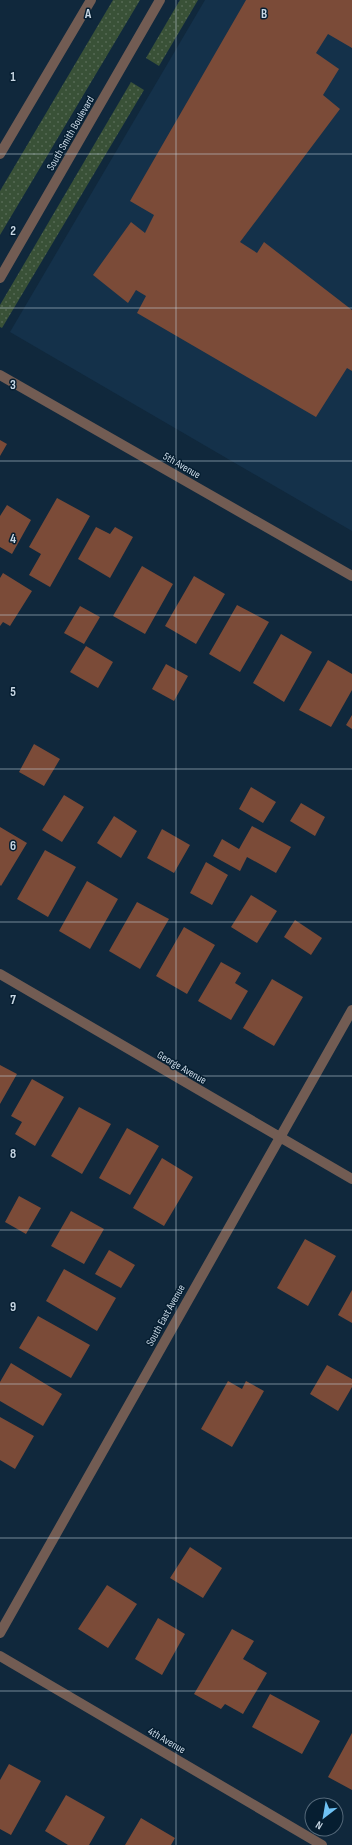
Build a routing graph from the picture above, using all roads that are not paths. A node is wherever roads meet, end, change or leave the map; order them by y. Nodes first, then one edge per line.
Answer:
1 (91, 0) edge
2 (160, 0) edge
3 (0, 154) edge
4 (0, 278) edge
5 (0, 375) edge
6 (352, 576) edge
7 (0, 974) edge
8 (352, 1010) edge
9 (280, 1137) junction
10 (352, 1179) edge
11 (0, 1633) edge
12 (0, 1656) edge
13 (322, 1845) edge

1 - 3 street
2 - 4 street, South Smith Boulevard
5 - 6 street, 5th Avenue
7 - 9 street, George Avenue
8 - 9 street, South East Avenue
9 - 10 street, George Avenue
9 - 11 street, South East Avenue
12 - 13 street, 4th Avenue

